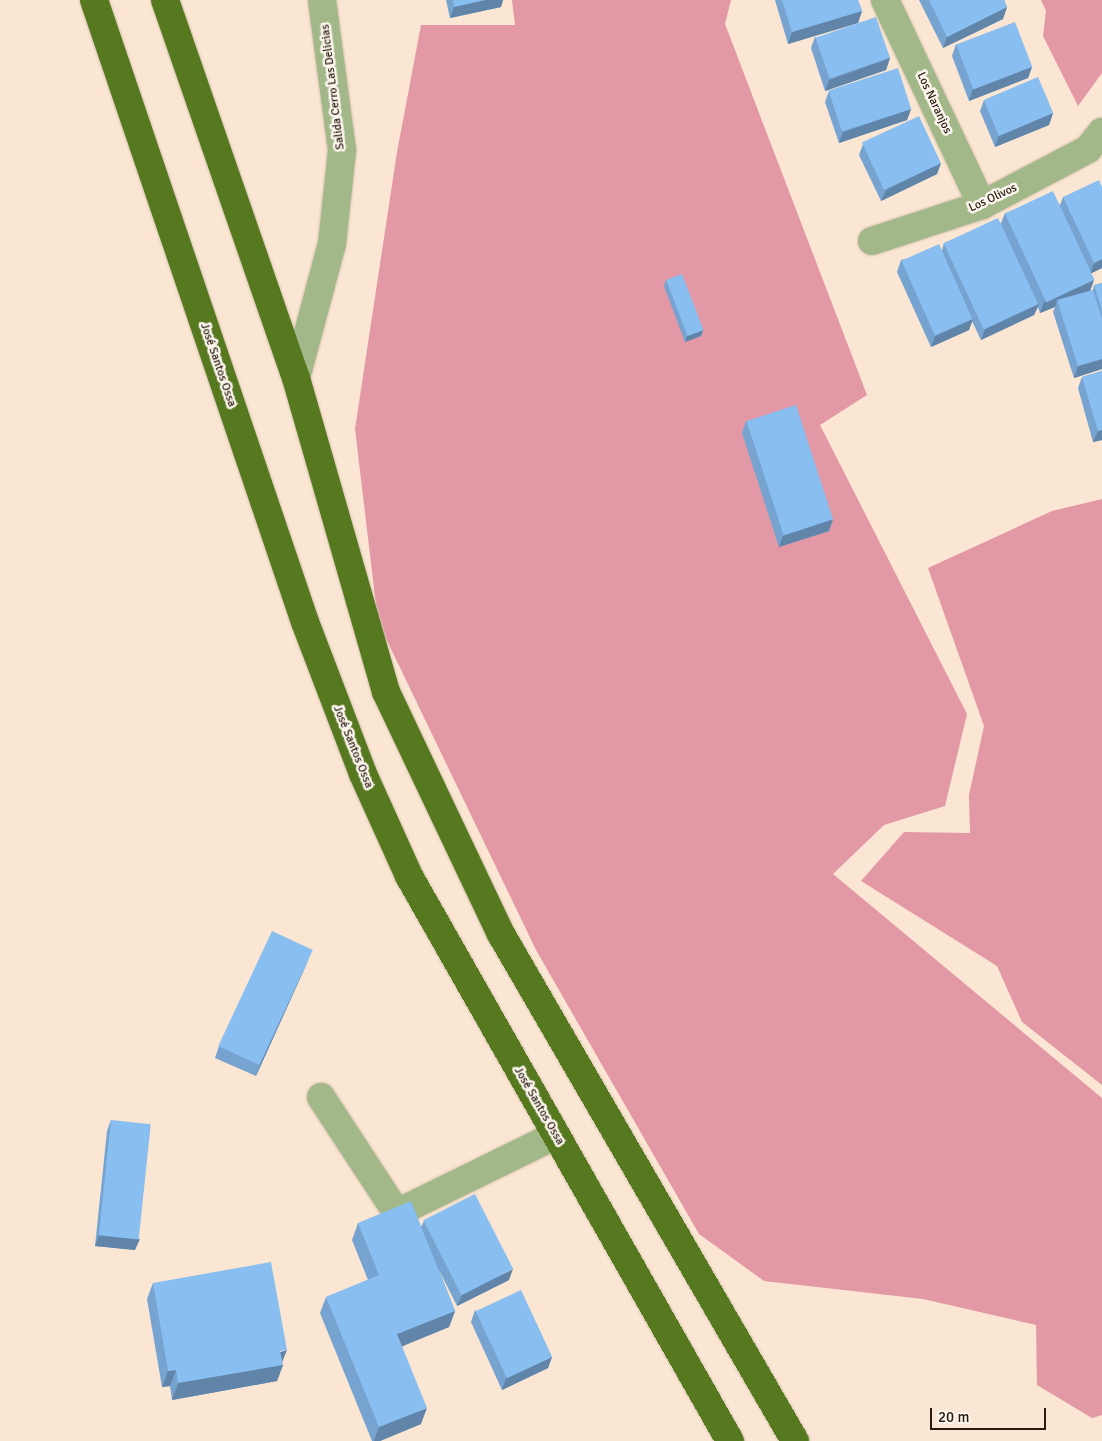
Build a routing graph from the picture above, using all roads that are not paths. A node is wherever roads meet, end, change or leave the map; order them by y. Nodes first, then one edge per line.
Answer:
1 (94, 0) edge
2 (165, 0) edge
3 (322, 0) edge
4 (885, 0) edge
5 (1102, 132) edge
6 (982, 205) junction
7 (872, 241) dead end
8 (296, 378) junction
9 (321, 1096) dead end
10 (556, 1135) junction
11 (730, 1441) edge
12 (795, 1441) edge

1 - 10 highway, José Santos Ossa
2 - 8 highway
3 - 8 street, Salida Cerro Las Delicias
4 - 6 street, Los Naranjos
5 - 6 street, Los Olivos
6 - 7 street, Los Olivos
8 - 12 highway
9 - 10 street
10 - 11 highway, José Santos Ossa

